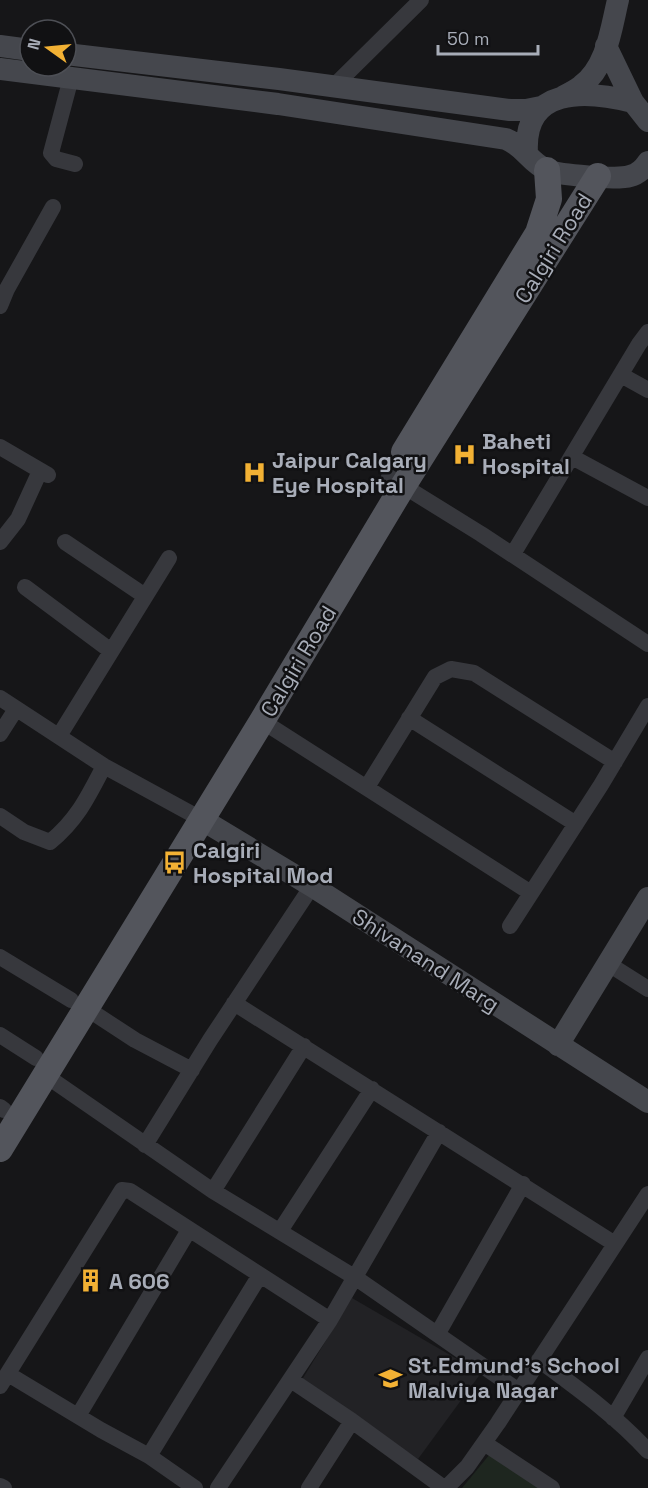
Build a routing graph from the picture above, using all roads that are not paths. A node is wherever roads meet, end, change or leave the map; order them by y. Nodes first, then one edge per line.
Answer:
1 (421, 0) edge
2 (618, 0) edge
3 (0, 46) edge
4 (606, 46) junction
5 (18, 48) edge
6 (78, 55) edge
7 (0, 70) edge
8 (18, 72) edge
9 (71, 78) joint
10 (333, 87) junction
11 (564, 96) junction
12 (633, 102) junction
13 (541, 107) junction
14 (648, 121) edge
15 (527, 153) junction
16 (75, 164) dead end
17 (647, 164) edge
18 (547, 170) junction
19 (598, 176) junction
20 (53, 207) dead end
21 (0, 306) edge
22 (648, 332) edge
23 (621, 375) junction
24 (648, 390) edge
25 (0, 447) edge
26 (572, 457) junction
27 (396, 482) junction
28 (648, 498) edge
29 (0, 542) edge
30 (65, 542) dead end
31 (513, 554) junction
32 (168, 558) dead end
33 (25, 587) dead end
34 (145, 596) junction
35 (648, 644) edge
36 (111, 651) junction
37 (0, 698) edge
38 (648, 706) edge
39 (16, 709) junction
40 (409, 718) junction
41 (262, 721) junction
42 (0, 734) edge
43 (59, 736) junction
44 (615, 762) junction
45 (104, 766) junction
46 (367, 787) junction
47 (194, 815) junction
48 (0, 816) edge
49 (576, 824) junction
50 (312, 886) junction
51 (531, 893) junction
52 (648, 898) edge
53 (510, 926) dead end
54 (0, 957) edge
55 (607, 963) junction
56 (648, 989) edge
57 (234, 1003) junction
58 (79, 1004) junction
59 (0, 1035) edge
60 (558, 1045) junction
61 (303, 1046) junction
62 (40, 1067) junction
63 (192, 1070) junction
64 (372, 1089) junction
65 (648, 1102) edge
66 (1, 1111) edge
67 (439, 1132) junction
68 (145, 1145) junction
69 (0, 1149) edge
70 (524, 1184) junction
71 (213, 1191) junction
72 (648, 1194) edge
73 (189, 1230) junction
74 (280, 1231) junction
75 (615, 1244) junction
76 (260, 1275) junction
77 (356, 1278) junction
78 (330, 1320) junction
79 (438, 1333) junction
80 (648, 1358) edge
81 (539, 1360) junction
82 (4, 1380) edge
83 (291, 1380) junction
84 (519, 1391) junction
85 (78, 1416) junction
86 (613, 1418) junction
87 (352, 1421) junction
88 (484, 1443) junction
89 (648, 1451) edge
90 (149, 1456) junction
91 (0, 1485) edge
92 (4, 1488) edge
93 (195, 1488) edge
94 (218, 1488) edge
95 (309, 1488) edge
96 (445, 1488) edge
97 (552, 1488) edge

1 - 10 street
2 - 4 main road
3 - 5 main road
4 - 11 main road
4 - 12 main road
6 - 10 main road
7 - 8 main road
9 - 15 main road
9 - 16 street
10 - 13 main road
11 - 12 main road
11 - 13 main road
12 - 14 main road
13 - 15 main road
15 - 18 main road
17 - 19 main road
18 - 19 main road
18 - 27 main road, Calgiri Road
19 - 27 main road, Calgiri Road
20 - 21 street
22 - 23 street
23 - 24 street
23 - 26 street
25 - 29 street
26 - 28 street
26 - 31 street
27 - 31 street
27 - 41 main road, Calgiri Road
27 - 47 main road, Calgiri Road
30 - 34 street
31 - 35 street
32 - 34 street
33 - 36 street
34 - 36 street
36 - 43 street
37 - 39 street
38 - 44 street
39 - 42 street
39 - 43 street
40 - 44 street
40 - 46 street
40 - 49 street
41 - 46 street
41 - 47 main road, Calgiri Road
43 - 45 street
44 - 49 street
45 - 47 street
45 - 48 street
46 - 51 street
47 - 50 main road, Shivanand Marg
47 - 58 main road, Calgiri Road
49 - 51 street
50 - 57 street
50 - 60 main road, Shivanand Marg
51 - 53 street
52 - 55 main road
54 - 58 street
55 - 56 street
55 - 60 main road
57 - 61 street
57 - 63 street
58 - 62 main road, Calgiri Road
58 - 63 street
59 - 62 street
60 - 65 main road, Shivanand Marg
61 - 64 street
61 - 71 street
62 - 66 main road, Calgiri Road
62 - 68 street
62 - 69 main road, Calgiri Road
63 - 68 street
64 - 67 street
64 - 74 street
67 - 70 street
67 - 77 street
68 - 71 street
70 - 75 street
70 - 79 street
71 - 74 street
72 - 75 street
73 - 76 street
73 - 82 street
73 - 85 street
74 - 77 street
75 - 81 street
76 - 78 street
76 - 90 street
77 - 78 street
77 - 79 street
78 - 83 street
79 - 84 street
80 - 86 street
81 - 84 street
81 - 86 street
82 - 85 street
83 - 87 street
83 - 94 street
84 - 88 street
85 - 90 street
86 - 89 street
87 - 95 street
87 - 96 street
88 - 96 street
88 - 97 street
90 - 93 street
91 - 92 street

